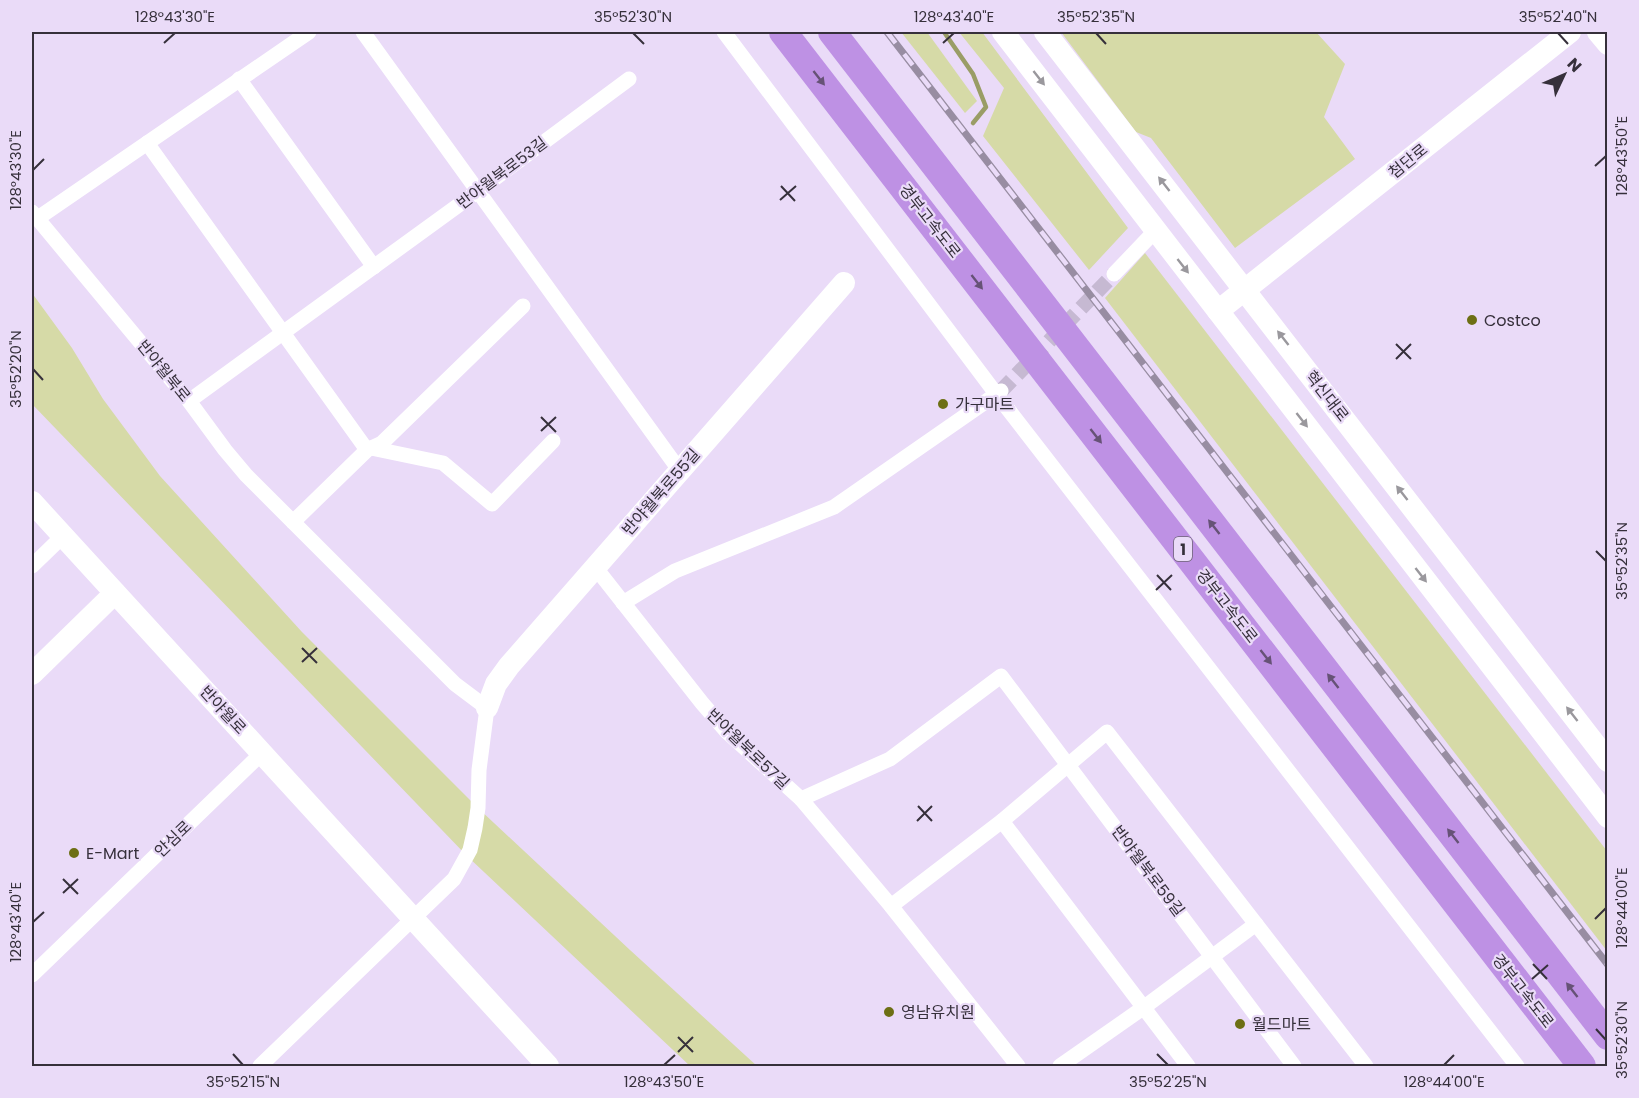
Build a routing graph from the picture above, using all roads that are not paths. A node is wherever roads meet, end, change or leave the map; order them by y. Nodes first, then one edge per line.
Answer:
1 (309, 32) edge
2 (363, 32) edge
3 (724, 32) edge
4 (783, 32) edge
5 (832, 32) edge
6 (1003, 32) edge
7 (1045, 32) edge
8 (1570, 32) edge
9 (1598, 32) edge
10 (1608, 44) edge
11 (239, 79) junction
12 (629, 79) dead end
13 (147, 143) junction
14 (478, 191) junction
15 (34, 215) edge
16 (1156, 230) junction
17 (374, 267) junction
18 (1114, 274) tunnel mouth
19 (844, 283) dead end
20 (1246, 291) junction
21 (523, 306) dead end
22 (1218, 311) junction
23 (283, 333) junction
24 (999, 393) junction
25 (189, 402) junction
26 (553, 441) dead end
27 (369, 449) junction
28 (680, 471) junction
29 (32, 502) edge
30 (293, 522) junction
31 (63, 536) junction
32 (32, 566) edge
33 (595, 567) junction
34 (115, 593) junction
35 (623, 603) junction
36 (32, 674) edge
37 (1001, 676) joint
38 (487, 708) junction
39 (262, 753) junction
40 (1606, 756) edge
41 (1067, 764) junction
42 (801, 799) junction
43 (1608, 817) edge
44 (1002, 821) junction
45 (891, 906) junction
46 (413, 919) junction
47 (1256, 924) junction
48 (1211, 956) junction
49 (32, 975) edge
50 (1143, 1008) junction
51 (1608, 1036) edge
52 (260, 1066) edge
53 (548, 1066) edge
54 (1018, 1066) edge
55 (1060, 1066) edge
56 (1188, 1066) edge
57 (1294, 1066) edge
58 (1366, 1066) edge
59 (1517, 1066) edge
60 (1582, 1066) edge

1 - 11 street, 반야월북로
2 - 14 street
3 - 24 street
4 -> 60 highway, 경부고속도로 / 1
51 -> 5 highway, 1
6 -> 16 main road
20 -> 7 main road, 혁신대로
8 - 20 main road, 첨단로
9 - 10 main road
11 - 13 street, 반야월북로
11 - 17 street
12 - 14 street, 반야월북로53길
13 - 15 street, 반야월북로
13 - 23 street
14 - 17 street, 반야월북로53길
14 - 28 street
15 - 25 street, 반야월북로
16 - 18 street
16 -> 22 main road
17 - 23 street, 반야월북로53길
19 - 28 main road, 반야월북로55길
20 - 22 main road, 첨단로
40 -> 20 main road, 혁신대로
21 - 27 street
22 -> 43 main road
23 - 25 street, 반야월북로53길
23 - 27 street
24 - 35 street
24 - 59 street
25 - 30 street, 반야월북로
26 - 27 street
27 - 30 street
28 - 33 main road, 반야월북로55길
29 - 31 main road, 반야월로
30 - 38 street, 반야월북로
31 - 32 street
31 - 34 main road, 반야월로
33 - 35 street, 반야월북로57길
33 - 38 main road, 반야월북로55길
34 - 36 main road
34 - 39 main road, 반야월로
35 - 42 street, 반야월북로57길
37 - 41 street, 반야월북로59길
37 - 42 street, 반야월북로57길
38 - 46 street
39 - 46 main road, 반야월로
39 - 49 street, 안심로
41 - 44 street
41 - 47 street
41 - 48 street, 반야월북로59길
42 - 45 street
44 - 45 street
44 - 50 street
45 - 54 street
46 - 52 street
46 - 53 main road, 반야월로
47 - 48 street
47 - 58 street
48 - 50 street
48 - 57 street, 반야월북로59길
50 - 55 street
50 - 56 street

